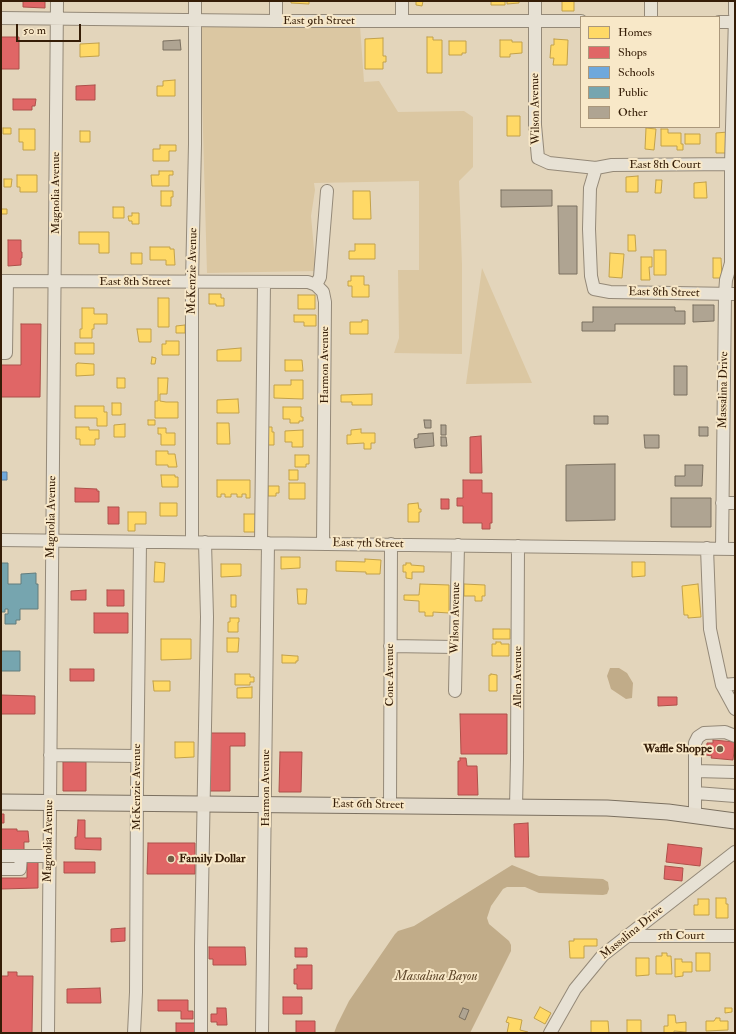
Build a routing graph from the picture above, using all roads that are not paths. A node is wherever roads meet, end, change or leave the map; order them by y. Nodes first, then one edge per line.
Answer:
1 (57, 1) edge
2 (196, 1) edge
3 (276, 1) edge
4 (402, 1) edge
5 (535, 1) edge
6 (651, 1) edge
7 (735, 1) edge
8 (735, 15) edge
9 (651, 16) edge
10 (1, 18) edge
11 (57, 19) junction
12 (195, 20) junction
13 (276, 21) junction
14 (402, 21) junction
15 (536, 21) junction
16 (580, 21) edge
17 (720, 22) edge
18 (735, 22) edge
19 (733, 164) edge
20 (596, 168) junction
21 (327, 191) dead end
22 (4, 281) edge
23 (55, 282) junction
24 (192, 282) junction
25 (264, 282) junction
26 (316, 285) junction
27 (730, 294) edge
28 (4, 303) edge
29 (4, 329) edge
30 (1, 353) edge
31 (729, 410) edge
32 (722, 503) junction
33 (735, 503) edge
34 (1, 540) edge
35 (52, 542) junction
36 (140, 542) junction
37 (192, 542) junction
38 (205, 542) junction
39 (265, 543) junction
40 (323, 544) junction
41 (391, 544) junction
42 (458, 545) junction
43 (518, 546) junction
44 (707, 548) junction
45 (722, 548) junction
46 (735, 549) edge
47 (390, 646) junction
48 (456, 647) junction
49 (722, 684) junction
50 (735, 684) edge
51 (455, 691) dead end
52 (735, 709) edge
53 (735, 736) edge
54 (50, 755) junction
55 (137, 756) junction
56 (695, 771) junction
57 (735, 772) edge
58 (696, 794) junction
59 (735, 796) edge
60 (1, 802) edge
61 (50, 802) junction
62 (137, 803) junction
63 (204, 804) junction
64 (266, 804) junction
65 (390, 806) junction
66 (516, 807) junction
67 (695, 815) junction
68 (735, 821) edge
69 (735, 852) edge
70 (1, 856) edge
71 (21, 856) junction
72 (49, 856) junction
73 (1, 869) edge
74 (626, 936) junction
75 (735, 936) edge
76 (48, 1033) edge
77 (134, 1033) edge
78 (201, 1033) edge
79 (262, 1033) edge
80 (550, 1033) edge

1 - 11 street, Magnolia Avenue
2 - 12 street, McKenzie Avenue
3 - 13 street
4 - 14 street
5 - 15 street, Wilson Avenue
6 - 9 street
7 - 8 street, Massalina Drive
8 - 18 street, Massalina Drive
10 - 11 street, East 9th Street
11 - 12 street, East 9th Street
11 - 23 street, Magnolia Avenue
12 - 13 street, East 9th Street
12 - 24 street, McKenzie Avenue
13 - 14 street, East 9th Street
14 - 15 street, East 9th Street
15 - 16 street, East 9th Street
15 - 20 street, Wilson Avenue
17 - 18 street
18 - 19 street, Massalina Drive
19 - 20 street, East 8th Court
19 - 27 street, Massalina Drive
20 - 27 street, East 8th Street
21 - 26 street
22 - 23 street, East 8th Street
22 - 28 street
23 - 24 street, East 8th Street
23 - 35 street, Magnolia Avenue
24 - 25 street, East 8th Street
24 - 37 street, McKenzie Avenue
25 - 26 street, East 8th Street
25 - 39 street, Harmon Avenue
26 - 40 street, Harmon Avenue
27 - 31 street, Massalina Drive
28 - 29 street
29 - 30 street
31 - 32 street, Massalina Drive
32 - 33 street
32 - 45 street, Massalina Drive
34 - 35 street, East 7th Street
35 - 36 street, East 7th Street
35 - 54 street, Magnolia Avenue
36 - 37 street, East 7th Street
36 - 55 street, McKenzie Avenue
37 - 38 street, East 7th Street
38 - 39 street, East 7th Street
38 - 63 street
39 - 40 street, East 7th Street
39 - 64 street, Harmon Avenue
40 - 41 street, East 7th Street
41 - 42 street, East 7th Street
41 - 47 street, Cone Avenue
42 - 43 street, East 7th Street
42 - 48 street, Wilson Avenue
43 - 44 street, East 7th Street
43 - 66 street, Allen Avenue
44 - 45 street, East 7th Street
44 - 49 street
45 - 46 street, East 7th Street
47 - 48 street
47 - 65 street, Cone Avenue
48 - 51 street, Wilson Avenue
49 - 50 street
49 - 52 street
53 - 56 street
54 - 55 street
54 - 61 street, Magnolia Avenue
55 - 62 street, McKenzie Avenue
56 - 57 street
56 - 58 street
58 - 59 street
58 - 67 street
60 - 61 main road, East 6th Street
61 - 62 main road, East 6th Street
61 - 72 street, Magnolia Avenue
62 - 63 main road, East 6th Street
62 - 77 street, McKenzie Avenue
63 - 64 main road, East 6th Street
63 - 78 street
64 - 65 main road, East 6th Street
64 - 79 street, Harmon Avenue
65 - 66 main road, East 6th Street
66 - 67 main road, East 6th Street
67 - 68 main road, East 6th Street
69 - 74 street, Massalina Drive
70 - 71 street
71 - 72 street
71 - 73 street
72 - 76 street, Magnolia Avenue
74 - 75 street, 5th Court
74 - 80 street, Massalina Drive

